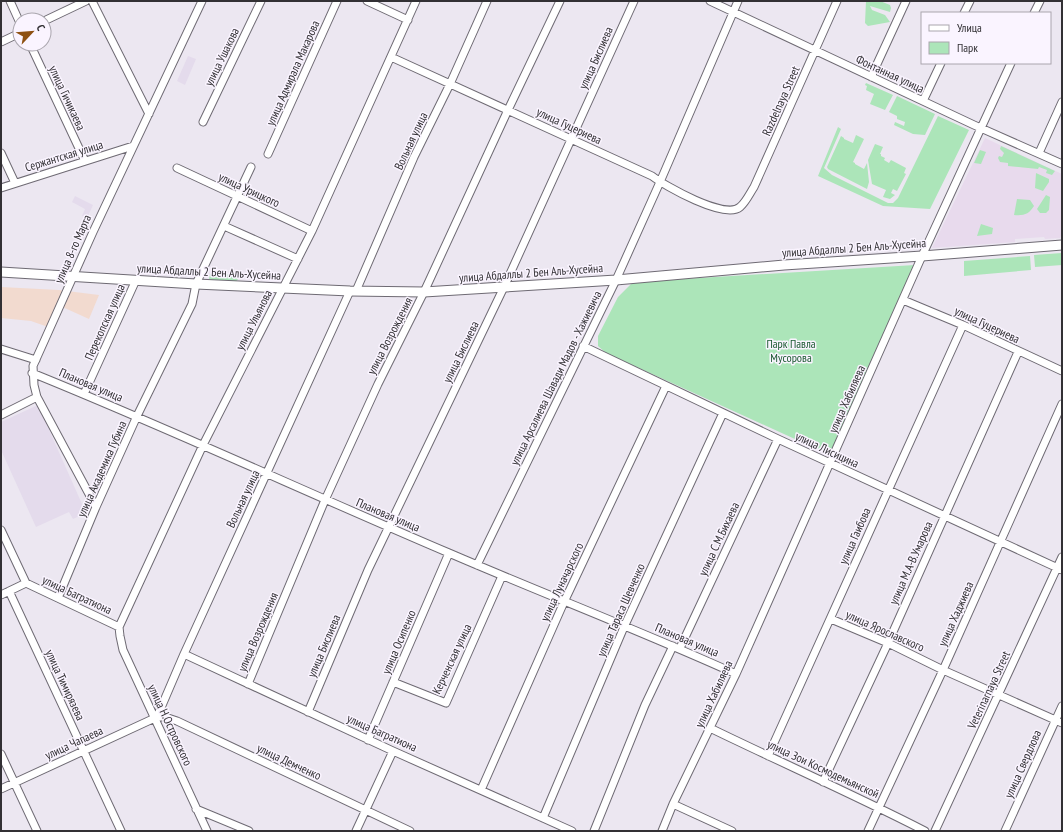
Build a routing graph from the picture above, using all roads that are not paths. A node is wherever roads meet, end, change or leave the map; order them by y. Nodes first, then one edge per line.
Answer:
1 (10, 1) edge
2 (86, 1) edge
3 (92, 1) edge
4 (202, 1) edge
5 (261, 1) edge
6 (337, 1) edge
7 (367, 1) edge
8 (416, 1) edge
9 (488, 1) edge
10 (560, 1) edge
11 (634, 1) edge
12 (710, 1) edge
13 (738, 1) edge
14 (837, 1) edge
15 (906, 1) edge
16 (970, 1) edge
17 (1040, 1) edge
18 (15, 12) edge
19 (734, 12) junction
20 (964, 12) edge
21 (1034, 12) edge
22 (52, 17) edge
23 (408, 20) junction
24 (12, 37) edge
25 (1, 42) edge
26 (816, 50) junction
27 (34, 52) edge
28 (390, 57) junction
29 (941, 64) edge
30 (1012, 64) edge
31 (871, 77) junction
32 (450, 84) junction
33 (923, 101) junction
34 (1062, 102) edge
35 (508, 110) junction
36 (149, 114) junction
37 (203, 122) dead end
38 (982, 128) junction
39 (571, 140) junction
40 (133, 146) junction
41 (1039, 153) junction
42 (1, 154) edge
43 (268, 154) dead end
44 (85, 161) junction
45 (1062, 164) edge
46 (251, 167) dead end
47 (177, 168) dead end
48 (660, 182) junction
49 (15, 183) junction
50 (1, 188) edge
51 (237, 197) junction
52 (740, 208) joint
53 (224, 226) junction
54 (312, 231) junction
55 (1062, 246) edge
56 (922, 256) junction
57 (298, 259) junction
58 (1, 272) edge
59 (72, 277) junction
60 (136, 280) junction
61 (616, 280) junction
62 (196, 284) junction
63 (504, 287) junction
64 (284, 288) junction
65 (353, 291) junction
66 (424, 292) junction
67 (903, 300) junction
68 (963, 325) junction
69 (584, 346) junction
70 (1, 349) edge
71 (1018, 352) junction
72 (36, 360) junction
73 (1062, 371) edge
74 (32, 373) junction
75 (666, 386) junction
76 (84, 394) junction
77 (37, 397) junction
78 (1062, 404) edge
79 (723, 413) junction
80 (1, 415) edge
81 (137, 416) junction
82 (778, 439) junction
83 (203, 445) junction
84 (831, 464) junction
85 (266, 474) junction
86 (888, 490) junction
87 (325, 500) junction
88 (96, 507) junction
89 (944, 516) junction
90 (388, 527) junction
91 (1, 530) edge
92 (1000, 542) junction
93 (449, 554) junction
94 (1062, 558) edge
95 (477, 565) junction
96 (1060, 569) edge
97 (502, 576) junction
98 (26, 583) junction
99 (9, 591) junction
100 (1, 595) edge
101 (58, 598) junction
102 (564, 602) junction
103 (831, 619) junction
104 (120, 627) junction
105 (624, 627) junction
106 (888, 643) junction
107 (676, 647) junction
108 (184, 654) junction
109 (943, 670) junction
110 (736, 674) junction
111 (393, 682) junction
112 (248, 684) junction
113 (998, 694) junction
114 (1062, 706) edge
115 (308, 712) junction
116 (156, 718) junction
117 (1059, 722) edge
118 (710, 728) junction
119 (368, 740) junction
120 (84, 750) junction
121 (393, 751) junction
122 (1, 754) edge
123 (768, 756) junction
124 (14, 782) junction
125 (823, 782) junction
126 (1, 789) edge
127 (481, 790) junction
128 (674, 804) junction
129 (879, 807) junction
130 (196, 808) junction
131 (366, 810) junction
132 (543, 818) junction
133 (37, 831) edge
134 (122, 831) edge
135 (207, 831) edge
136 (249, 831) edge
137 (356, 831) edge
138 (410, 831) edge
139 (572, 831) edge
140 (594, 831) edge
141 (662, 831) edge
142 (732, 831) edge
143 (868, 831) edge
144 (925, 831) edge
145 (936, 831) edge
146 (1005, 831) edge

1 - 18 street
2 - 22 street
3 - 36 street
4 - 36 street, улица 8-го Марта
5 - 37 street, улица Ушакова
6 - 43 street, улица Адмирала Макарова
7 - 23 street
8 - 23 street, улица Ульянова
9 - 32 street, Вольная улица
10 - 35 street, улица Возрождения
11 - 39 street, улица Бислиева
12 - 19 street, Фонтанная улица
13 - 19 street, улица Арсалиева Шавади Мадов - Хажиевича
14 - 26 street, Razdelnaya Street
15 - 31 street
16 - 20 street
17 - 21 street
19 - 26 street, Фонтанная улица
19 - 48 street, улица Арсалиева Шавади Мадов - Хажиевича
23 - 28 street, улица Ульянова
24 - 25 street
26 - 31 street, Фонтанная улица
26 - 52 street, Razdelnaya Street
27 - 44 street, улица Гичикаева
28 - 32 street, улица Гуцериева
28 - 54 street, улица Ульянова
29 - 33 street
30 - 38 street, улица Хабиляева
31 - 33 street, Фонтанная улица
32 - 35 street, улица Гуцериева
32 - 65 street, Вольная улица
33 - 38 street, Фонтанная улица
34 - 41 street
35 - 39 street, улица Гуцериева
35 - 66 street, улица Возрождения
36 - 40 street, улица 8-го Марта
38 - 41 street, Фонтанная улица
38 - 56 street, улица Хабиляева
39 - 48 street, улица Гуцериева
39 - 63 street, улица Бислиева
40 - 44 street, Сержантская улица
40 - 59 street, улица 8-го Марта
41 - 45 street, Фонтанная улица
42 - 49 street
44 - 49 street, Сержантская улица
46 - 51 street
47 - 51 street, улица Урицкого
48 - 52 street, улица Гуцериева
48 - 61 street, улица Арсалиева Шавади Мадов - Хажиевича
49 - 50 street, Сержантская улица
51 - 53 street
51 - 54 street, улица Урицкого
53 - 57 street
53 - 62 street
54 - 57 street, улица Ульянова
55 - 56 main road, улица Абдаллы 2 Бен Аль-Хусейна
56 - 61 main road, улица Абдаллы 2 Бен Аль-Хусейна
56 - 67 street, улица Хабиляева
57 - 64 street, улица Ульянова
58 - 59 main road, улица Абдаллы 2 Бен Аль-Хусейна
59 - 60 main road, улица Абдаллы 2 Бен Аль-Хусейна
59 - 72 street, улица 8-го Марта
60 - 62 main road, улица Абдаллы 2 Бен Аль-Хусейна
60 - 76 street, Перекопская улица
61 - 63 main road, улица Абдаллы 2 Бен Аль-Хусейна
61 - 69 street, улица Арсалиева Шавади Мадов - Хажиевича
62 - 64 main road, улица Абдаллы 2 Бен Аль-Хусейна
62 - 81 street, улица Академика Губина
63 - 66 main road, улица Абдаллы 2 Бен Аль-Хусейна
63 - 90 street, улица Бислиева
64 - 65 main road, улица Абдаллы 2 Бен Аль-Хусейна
64 - 83 street, улица Ульянова
65 - 66 main road, улица Абдаллы 2 Бен Аль-Хусейна
65 - 85 street, Вольная улица
66 - 87 street, улица Возрождения
67 - 68 street, улица Гуцериева
67 - 84 street, улица Хабиляева
68 - 71 street, улица Гуцериева
68 - 86 street, улица Гаибова
69 - 75 street, улица Лисицина
69 - 95 street, улица Арсалиева Шавади Мадов - Хажиевича
70 - 72 street
71 - 73 street, улица Гуцериева
71 - 89 street, улица М.А-В.Умарова
72 - 74 street, улица 8-го Марта
74 - 76 street, Плановая улица
74 - 77 street, улица 8-го Марта
75 - 79 street, улица Лисицина
75 - 102 street, улица Луначарского
76 - 81 street, Плановая улица
77 - 80 street
77 - 88 street, улица 8-го Марта
78 - 92 street, улица Хаджиева
79 - 82 street, улица Лисицина
79 - 105 street, улица Тараса Шевченко
81 - 83 street, Плановая улица
81 - 88 street, улица Академика Губина
82 - 84 street, улица Лисицина
82 - 107 street, улица С.М.Бихаева
83 - 85 street, Плановая улица
83 - 104 street, улица Ульянова
84 - 86 street, улица Лисицина
84 - 110 street, улица Хабиляева
85 - 87 street, Плановая улица
85 - 108 street, Вольная улица
86 - 89 street, улица Лисицина
86 - 103 street, улица Гаибова
87 - 90 street, Плановая улица
87 - 112 street, улица Возрождения
88 - 101 street, улица Академика Губина
89 - 92 street, улица Лисицина
89 - 106 street, улица М.А-В.Умарова
90 - 93 street, Плановая улица
90 - 115 street, улица Бислиева
91 - 98 street
92 - 96 street, улица Лисицина
92 - 109 street, улица Хаджиева
93 - 95 street, Плановая улица
93 - 111 street, улица Осипенко
94 - 96 street, Veterinarnaya Street
95 - 97 street, Плановая улица
96 - 113 street, Veterinarnaya Street
97 - 102 street, Плановая улица
97 - 111 street, Керченская улица
98 - 99 street
98 - 101 street, улица Багратиона
99 - 100 street
99 - 120 street, улица Тимирязева
101 - 104 street, улица Багратиона
102 - 105 street, Плановая улица
102 - 127 street, улица Луначарского
103 - 106 street, улица Ярославского
103 - 123 street, улица Гаибова
104 - 116 street, улица Н.Островского
105 - 107 street, Плановая улица
105 - 132 street, улица Тараса Шевченко
106 - 109 street, улица Ярославского
106 - 125 street, улица М.А-В.Умарова
107 - 110 street, Плановая улица
107 - 140 street, улица С.М.Бихаева
108 - 112 street, улица Багратиона
108 - 116 street, Вольная улица
109 - 113 street, улица Ярославского
109 - 129 street, улица Хаджиева
110 - 118 street, улица Хабиляева
111 - 119 street, улица Осипенко
112 - 115 street, улица Багратиона
113 - 117 street, улица Ярославского
113 - 145 street, Veterinarnaya Street
114 - 117 street, улица Свердлова
115 - 119 street, улица Багратиона
116 - 120 street, улица Чапаева
116 - 130 street, улица Н.Островского
116 - 131 street, улица Демченко
117 - 146 street, улица Свердлова
118 - 123 street, улица Зои Космодемьянской
118 - 128 street, улица Хабиляева
119 - 121 street, улица Багратиона
120 - 124 street, улица Чапаева
120 - 134 street, улица Тимирязева
121 - 127 street, улица Багратиона
121 - 131 street
122 - 124 street
123 - 125 street, улица Зои Космодемьянской
124 - 126 street, улица Чапаева
124 - 133 street
125 - 129 street, улица Зои Космодемьянской
127 - 132 street, улица Багратиона
128 - 141 street, улица Хабиляева
128 - 142 street
129 - 143 street, улица Хаджиева
129 - 144 street, улица Зои Космодемьянской
130 - 135 street, улица Н.Островского
130 - 136 street
131 - 137 street
131 - 138 street, улица Демченко
132 - 139 street, улица Багратиона

